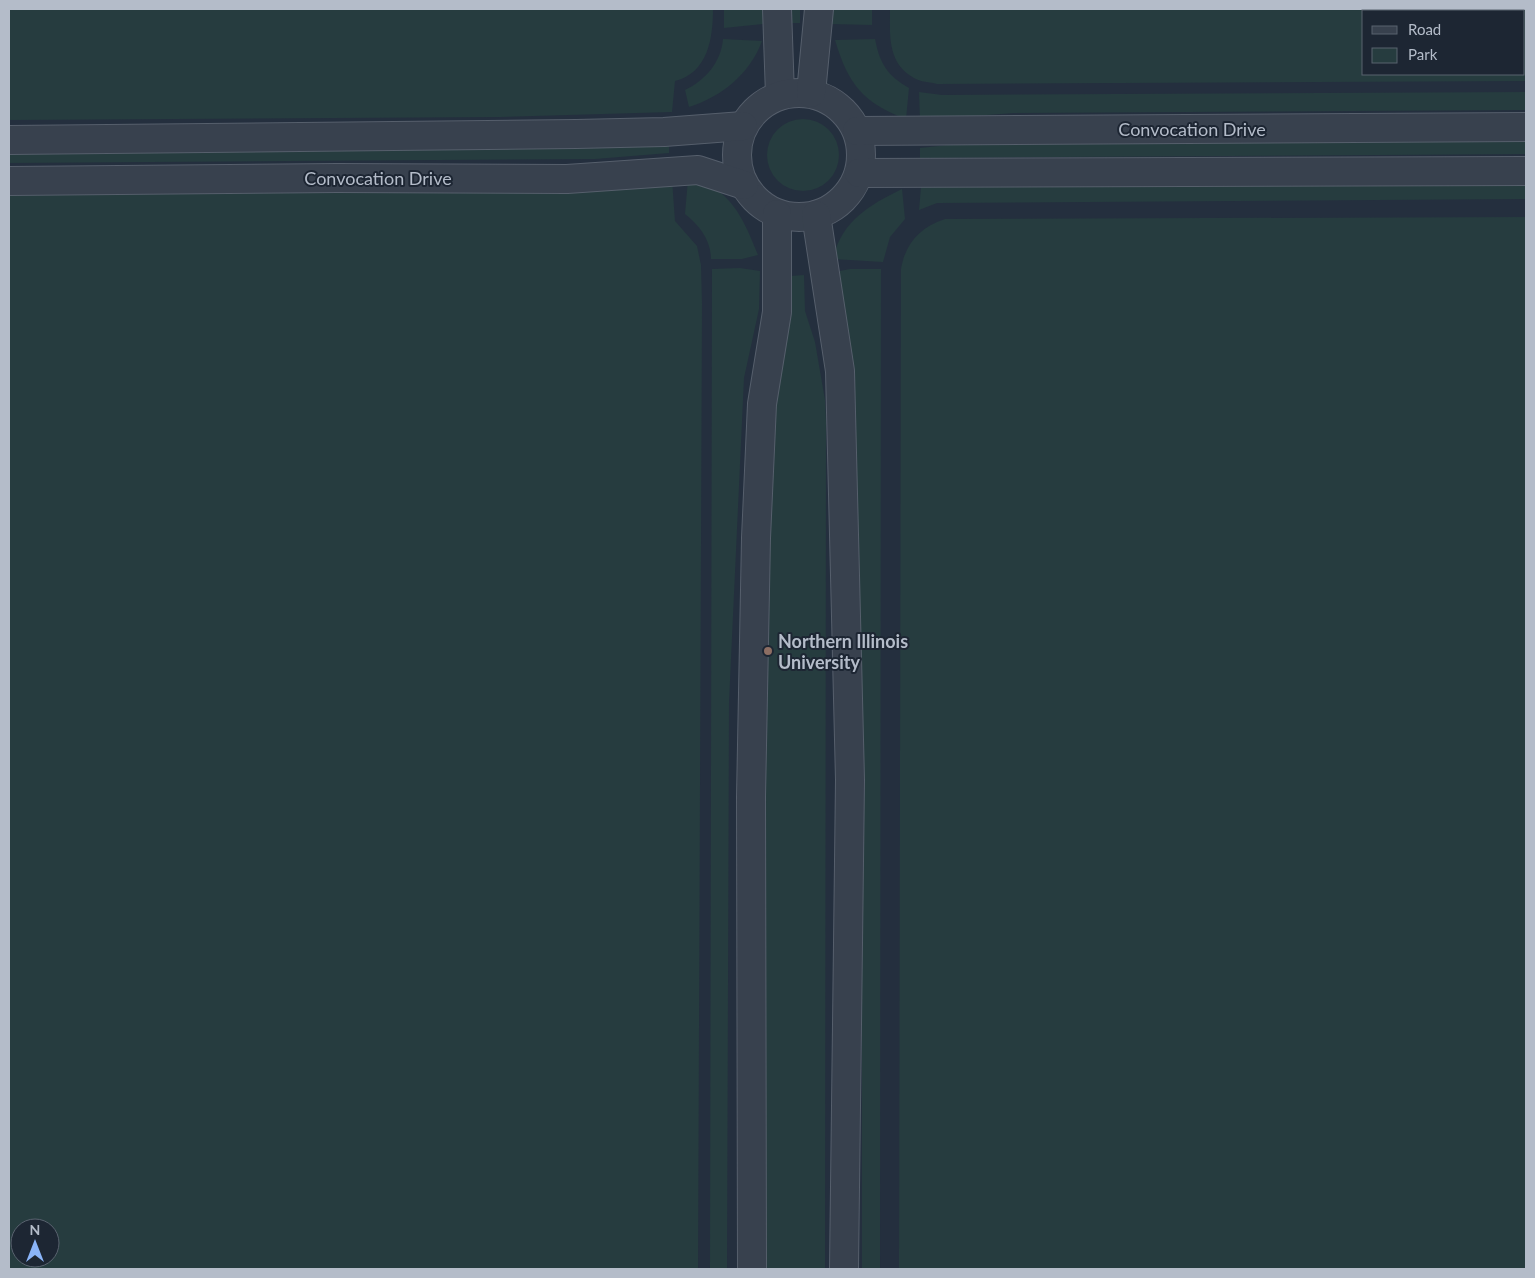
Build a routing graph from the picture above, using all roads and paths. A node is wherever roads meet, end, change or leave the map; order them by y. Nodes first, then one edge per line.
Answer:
1 (777, 9) edge
2 (819, 9) edge
3 (811, 93) junction
4 (780, 95) junction
5 (743, 126) junction
6 (1526, 128) edge
7 (857, 131) junction
8 (9, 140) edge
9 (1526, 171) edge
10 (859, 173) junction
11 (9, 181) edge
12 (744, 185) junction
13 (777, 214) junction
14 (816, 215) junction
15 (752, 1269) edge
16 (844, 1269) edge

1 - 4 street
2 - 3 street
3 - 4 street
3 - 7 street
4 - 5 street
5 - 8 street
5 - 12 street
6 - 7 street, Convocation Drive
7 - 10 street
9 - 10 street
10 - 14 street
11 - 12 street, Convocation Drive
12 - 13 street
13 - 14 street
13 - 15 street
14 - 16 street

